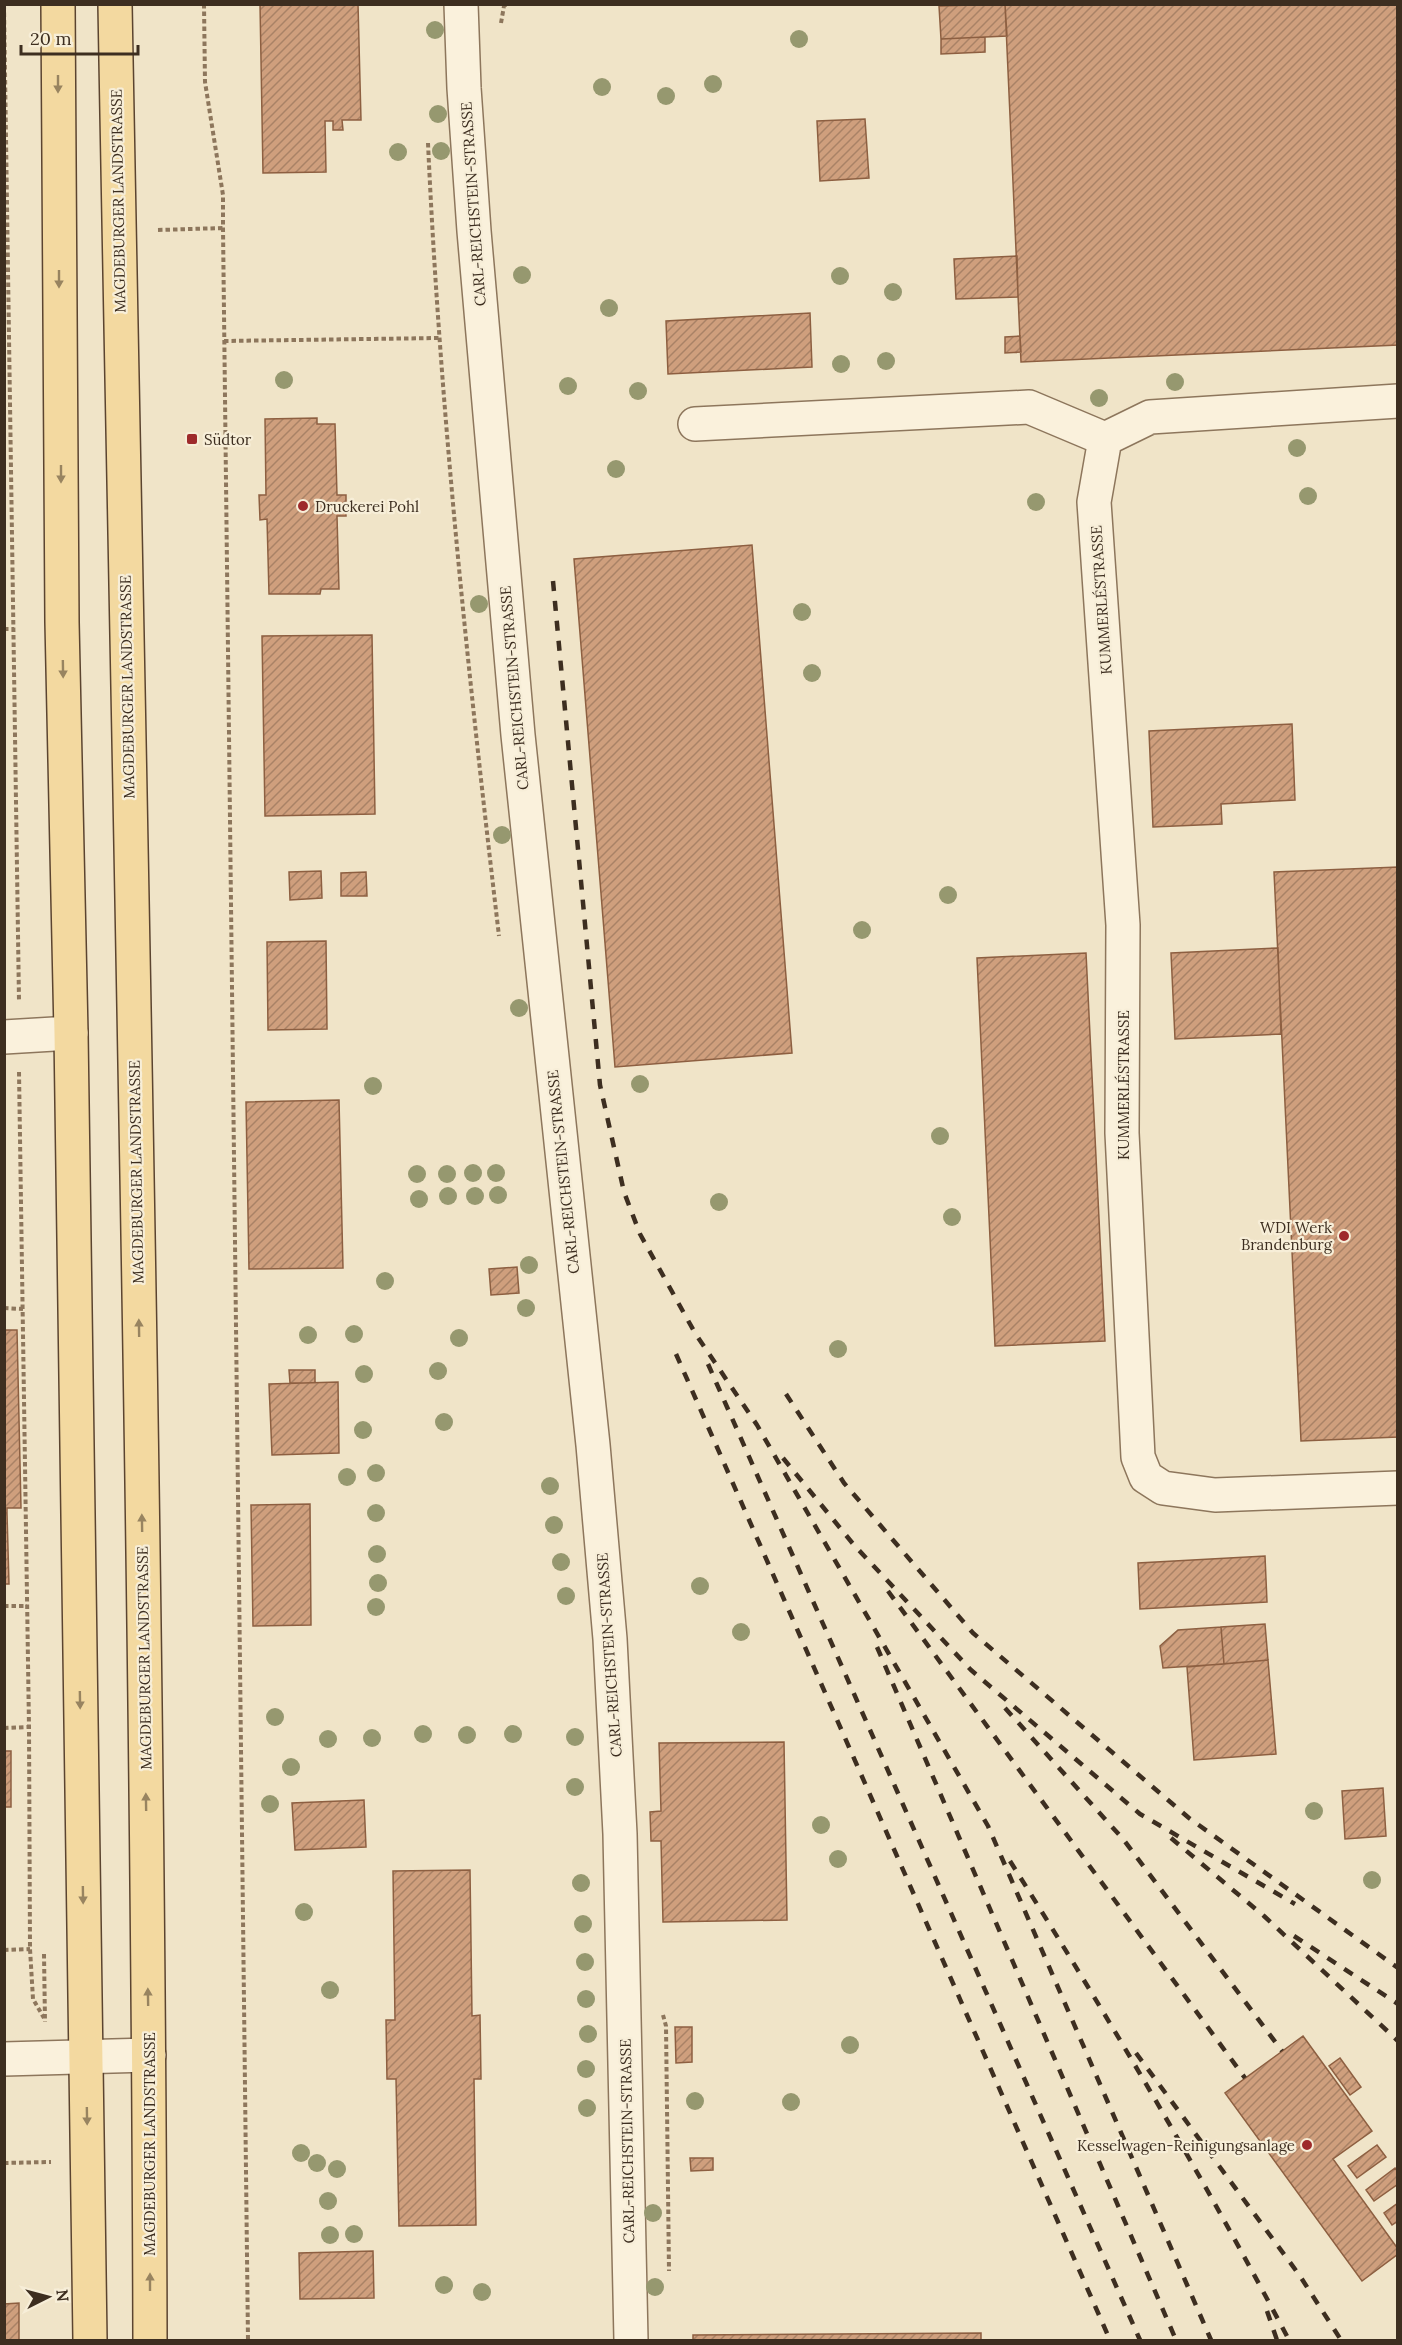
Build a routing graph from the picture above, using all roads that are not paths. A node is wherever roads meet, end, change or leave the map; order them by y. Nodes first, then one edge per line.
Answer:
1 (58, 4) edge
2 (115, 4) edge
3 (461, 4) edge
4 (1398, 401) edge
5 (694, 424) dead end
6 (1105, 439) junction
7 (71, 1033) junction
8 (4, 1037) edge
9 (1398, 1488) edge
10 (149, 2055) junction
11 (86, 2058) junction
12 (4, 2059) edge
13 (90, 2340) edge
14 (150, 2340) edge
15 (631, 2340) edge

1 -> 7 main road
10 -> 2 main road, MAGDEBURGER LANDSTRASSE
3 - 15 street, CARL-REICHSTEIN-STRASSE
4 - 6 street
5 - 6 street
6 - 9 street, KUMMERLÉSTRASSE
7 - 8 street
7 -> 11 main road
10 - 11 street
14 -> 10 main road, MAGDEBURGER LANDSTRASSE
11 - 12 street
11 -> 13 main road

